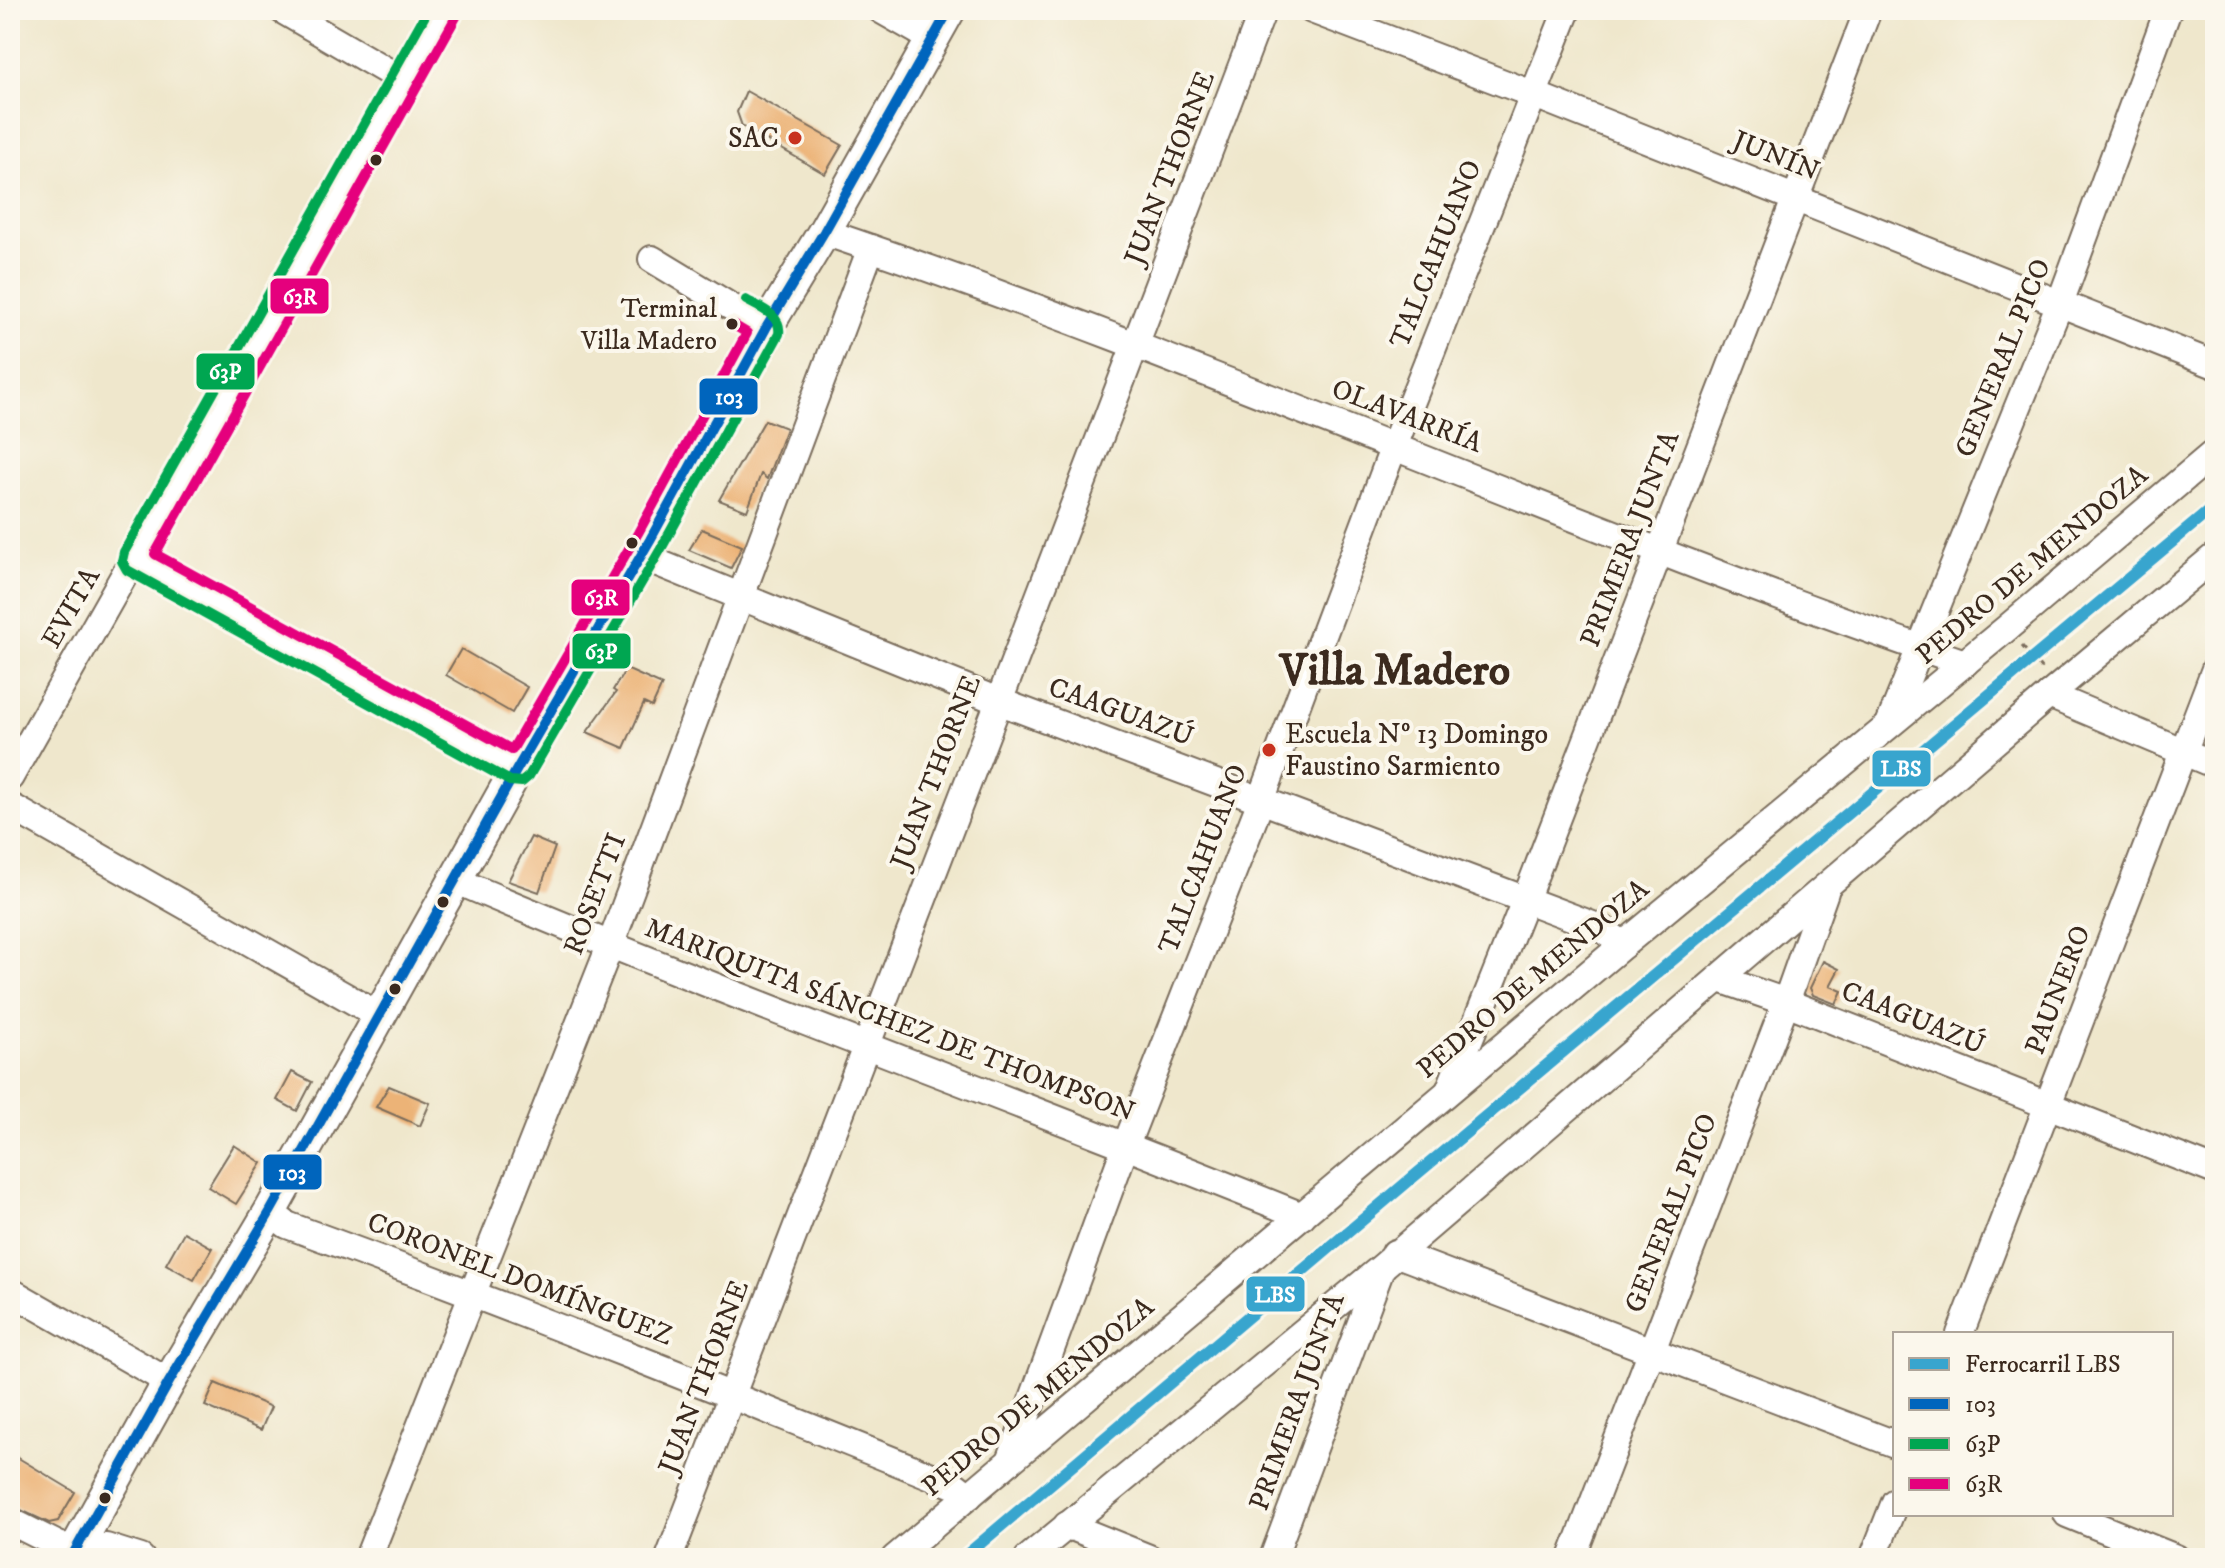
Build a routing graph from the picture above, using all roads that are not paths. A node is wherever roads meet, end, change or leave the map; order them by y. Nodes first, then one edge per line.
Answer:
1 (282, 10) edge
2 (444, 10) edge
3 (881, 10) edge
4 (949, 10) edge
5 (1263, 10) edge
6 (1312, 10) edge
7 (1567, 10) edge
8 (1868, 10) edge
9 (2168, 10) edge
10 (932, 39) junction
11 (404, 81) junction
12 (1535, 95) junction
13 (1797, 199) junction
14 (824, 232) junction
15 (871, 248) junction
16 (652, 259) dead end
17 (2060, 303) junction
18 (766, 328) junction
19 (1138, 345) junction
20 (2215, 365) edge
21 (1394, 446) junction
22 (2215, 452) edge
23 (1660, 551) junction
24 (641, 556) junction
25 (2215, 556) edge
26 (136, 559) junction
27 (741, 596) junction
28 (1921, 648) junction
29 (1965, 663) junction
30 (2215, 669) edge
31 (2053, 692) junction
32 (998, 701) junction
33 (1888, 727) junction
34 (2183, 753) junction
35 (2215, 765) edge
36 (517, 769) junction
37 (10, 777) edge
38 (1262, 798) junction
39 (10, 806) edge
40 (457, 881) junction
41 (1826, 889) junction
42 (1526, 898) junction
43 (1623, 945) junction
44 (610, 946) junction
45 (1720, 979) junction
46 (1786, 1002) junction
47 (380, 1016) junction
48 (865, 1045) junction
49 (1449, 1091) junction
50 (2047, 1106) junction
51 (1126, 1145) junction
52 (2215, 1171) edge
53 (270, 1212) junction
54 (1302, 1216) junction
55 (1388, 1260) junction
56 (10, 1291) edge
57 (472, 1292) junction
58 (1961, 1332) edge
59 (1653, 1352) junction
60 (169, 1382) junction
61 (731, 1395) junction
62 (1893, 1443) edge
63 (1008, 1464) junction
64 (969, 1496) junction
65 (1893, 1507) edge
66 (2072, 1516) edge
67 (10, 1521) edge
68 (1067, 1525) junction
69 (74, 1552) edge
70 (141, 1558) edge
71 (368, 1558) edge
72 (669, 1558) edge
73 (895, 1558) edge
74 (1028, 1558) edge
75 (1149, 1558) edge
76 (1273, 1558) edge
77 (1572, 1558) edge
78 (1873, 1558) edge
79 (2176, 1558) edge

1 - 11 street
2 - 11 street, EVITA
3 - 10 street
4 - 10 main road
5 - 19 street, JUAN THORNE
6 - 12 street, JUNÍN
7 - 12 street, TALCAHUANO
8 - 13 street, PRIMERA JUNTA
9 - 17 street, GENERAL PICO
10 - 14 main road
11 - 26 street, EVITA
12 - 13 street, JUNÍN
12 - 21 street, TALCAHUANO
13 - 17 street, JUNÍN
13 - 23 street, PRIMERA JUNTA
14 - 15 street, OLAVARRÍA
14 - 18 main road
15 - 19 street, OLAVARRÍA
15 - 27 street, ROSETTI
16 - 18 street
17 - 20 street, JUNÍN
17 - 28 street, GENERAL PICO
18 - 24 main road
19 - 21 street, OLAVARRÍA
19 - 32 street, JUAN THORNE
21 - 23 street, OLAVARRÍA
21 - 38 street, TALCAHUANO
22 - 29 street, PEDRO DE MENDOZA
23 - 28 street, OLAVARRÍA
23 - 42 street, PRIMERA JUNTA
24 - 27 street, CAAGUAZÚ
24 - 36 main road
25 - 31 street
26 - 36 street
26 - 37 street, EVITA
27 - 32 street, CAAGUAZÚ
27 - 44 street, ROSETTI
28 - 29 street, OLAVARRÍA
28 - 33 street, GENERAL PICO
29 - 33 street, PEDRO DE MENDOZA
30 - 34 street, PAUNERO
31 - 34 street
31 - 41 street
32 - 38 street, CAAGUAZÚ
32 - 48 street, JUAN THORNE
33 - 43 street, PEDRO DE MENDOZA
34 - 35 street
34 - 50 street, PAUNERO
36 - 40 main road
38 - 42 street, CAAGUAZÚ
38 - 51 street, TALCAHUANO
39 - 47 street
40 - 44 street, MARIQUITA SÁNCHEZ DE THOMPSON
40 - 47 main road
41 - 45 street
41 - 46 street, GENERAL PICO
42 - 43 street, CAAGUAZÚ
42 - 49 street, PRIMERA JUNTA
43 - 49 street, PEDRO DE MENDOZA
44 - 48 street, MARIQUITA SÁNCHEZ DE THOMPSON
44 - 57 street, ROSETTI
45 - 46 street, CAAGUAZÚ
45 - 55 street
46 - 50 street, CAAGUAZÚ
46 - 59 street, GENERAL PICO
47 - 53 main road
48 - 51 street, MARIQUITA SÁNCHEZ DE THOMPSON
48 - 61 street, JUAN THORNE
49 - 54 street, PEDRO DE MENDOZA
50 - 52 street, CAAGUAZÚ
50 - 58 street, PAUNERO
51 - 54 street, MARIQUITA SÁNCHEZ DE THOMPSON
51 - 63 street, TALCAHUANO
53 - 57 street, CORONEL DOMÍNGUEZ
53 - 60 main road
54 - 63 street, PEDRO DE MENDOZA
55 - 59 street
55 - 68 street
55 - 76 street, PRIMERA JUNTA
56 - 60 street
57 - 61 street, CORONEL DOMÍNGUEZ
57 - 71 street, ROSETTI
59 - 62 street
59 - 77 street, GENERAL PICO
60 - 69 main road
61 - 64 street, CORONEL DOMÍNGUEZ
61 - 72 street, JUAN THORNE
63 - 64 street, PEDRO DE MENDOZA
64 - 73 street, PEDRO DE MENDOZA
65 - 78 street
66 - 79 street
67 - 69 street
68 - 74 street
68 - 75 street
69 - 70 street

